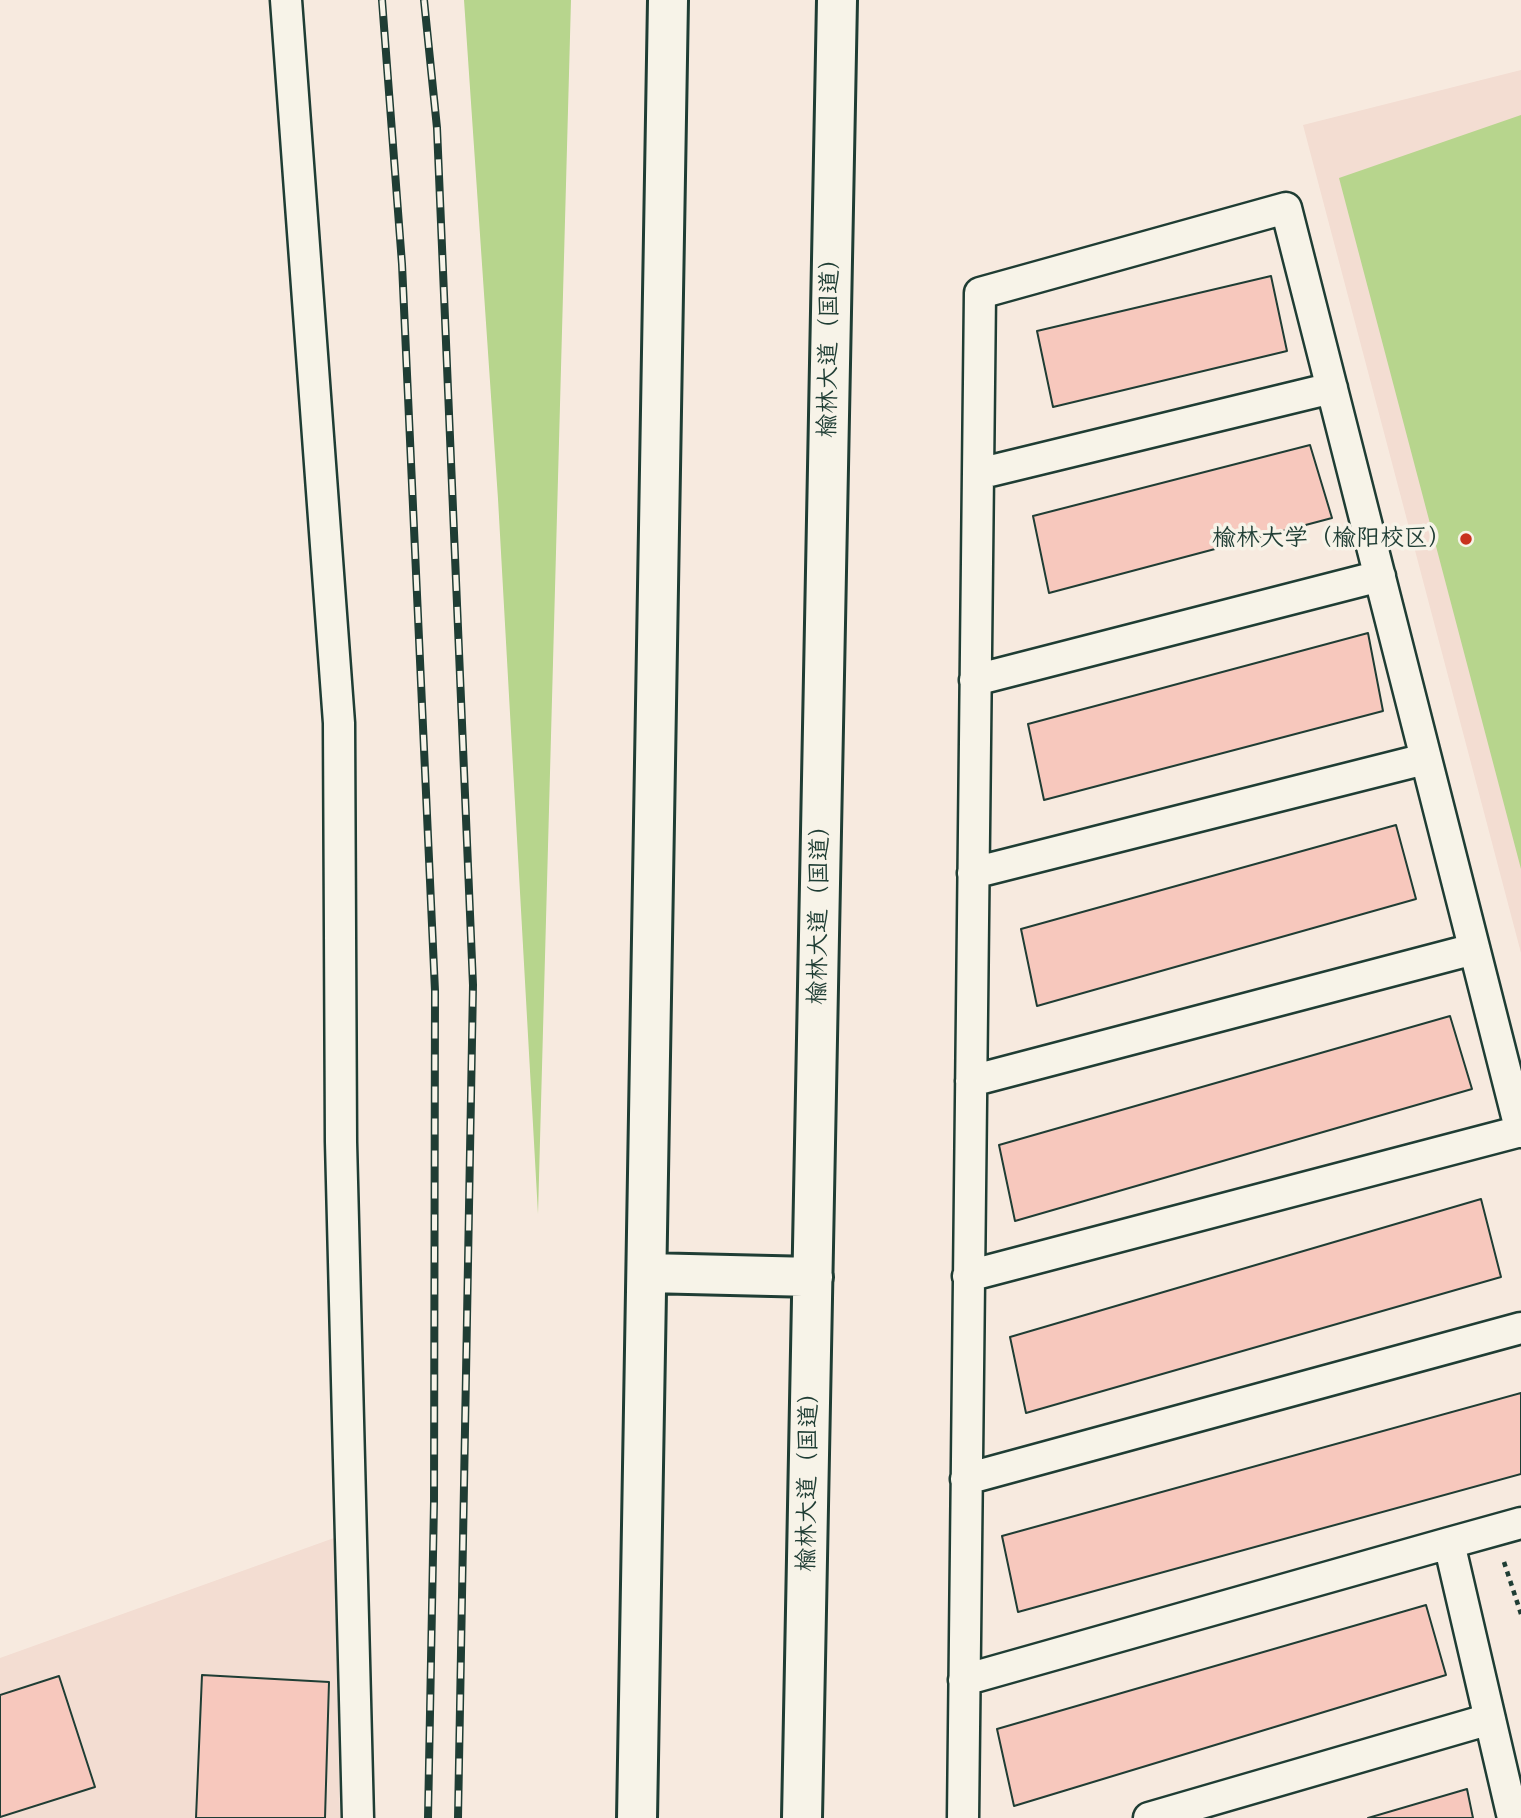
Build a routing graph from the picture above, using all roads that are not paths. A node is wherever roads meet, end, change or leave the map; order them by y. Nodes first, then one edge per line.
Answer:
1 (286, 0) edge
2 (668, 0) edge
3 (837, 0) edge
4 (1332, 388) junction
5 (978, 474) junction
6 (1380, 576) junction
7 (975, 680) junction
8 (1425, 758) junction
9 (973, 873) junction
10 (1474, 949) junction
11 (971, 1080) junction
12 (1521, 1131) edge
13 (647, 1273) junction
14 (968, 1276) junction
15 (813, 1277) junction
16 (1521, 1328) edge
17 (966, 1479) junction
18 (1508, 1527) edge
19 (1449, 1543) junction
20 (964, 1680) junction
21 (1490, 1719) junction
22 (358, 1818) edge
23 (637, 1818) edge
24 (802, 1818) edge
25 (963, 1818) edge
26 (1149, 1818) edge
27 (1513, 1818) edge

1 - 22 street
2 - 13 highway
3 - 15 highway, 榆林大道（国道）
4 - 5 street
4 - 5 street
4 - 6 street
5 - 7 street
6 - 7 street
6 - 8 street
7 - 9 street
8 - 9 street
8 - 10 street
9 - 11 street
10 - 11 street
10 - 12 street
11 - 14 street
12 - 14 street
13 - 15 highway
13 - 23 highway
14 - 17 street
15 - 24 highway, 榆林大道（国道）
16 - 17 street
17 - 20 street
18 - 19 street
19 - 20 street
19 - 21 street
20 - 25 street
21 - 26 street
21 - 27 street

